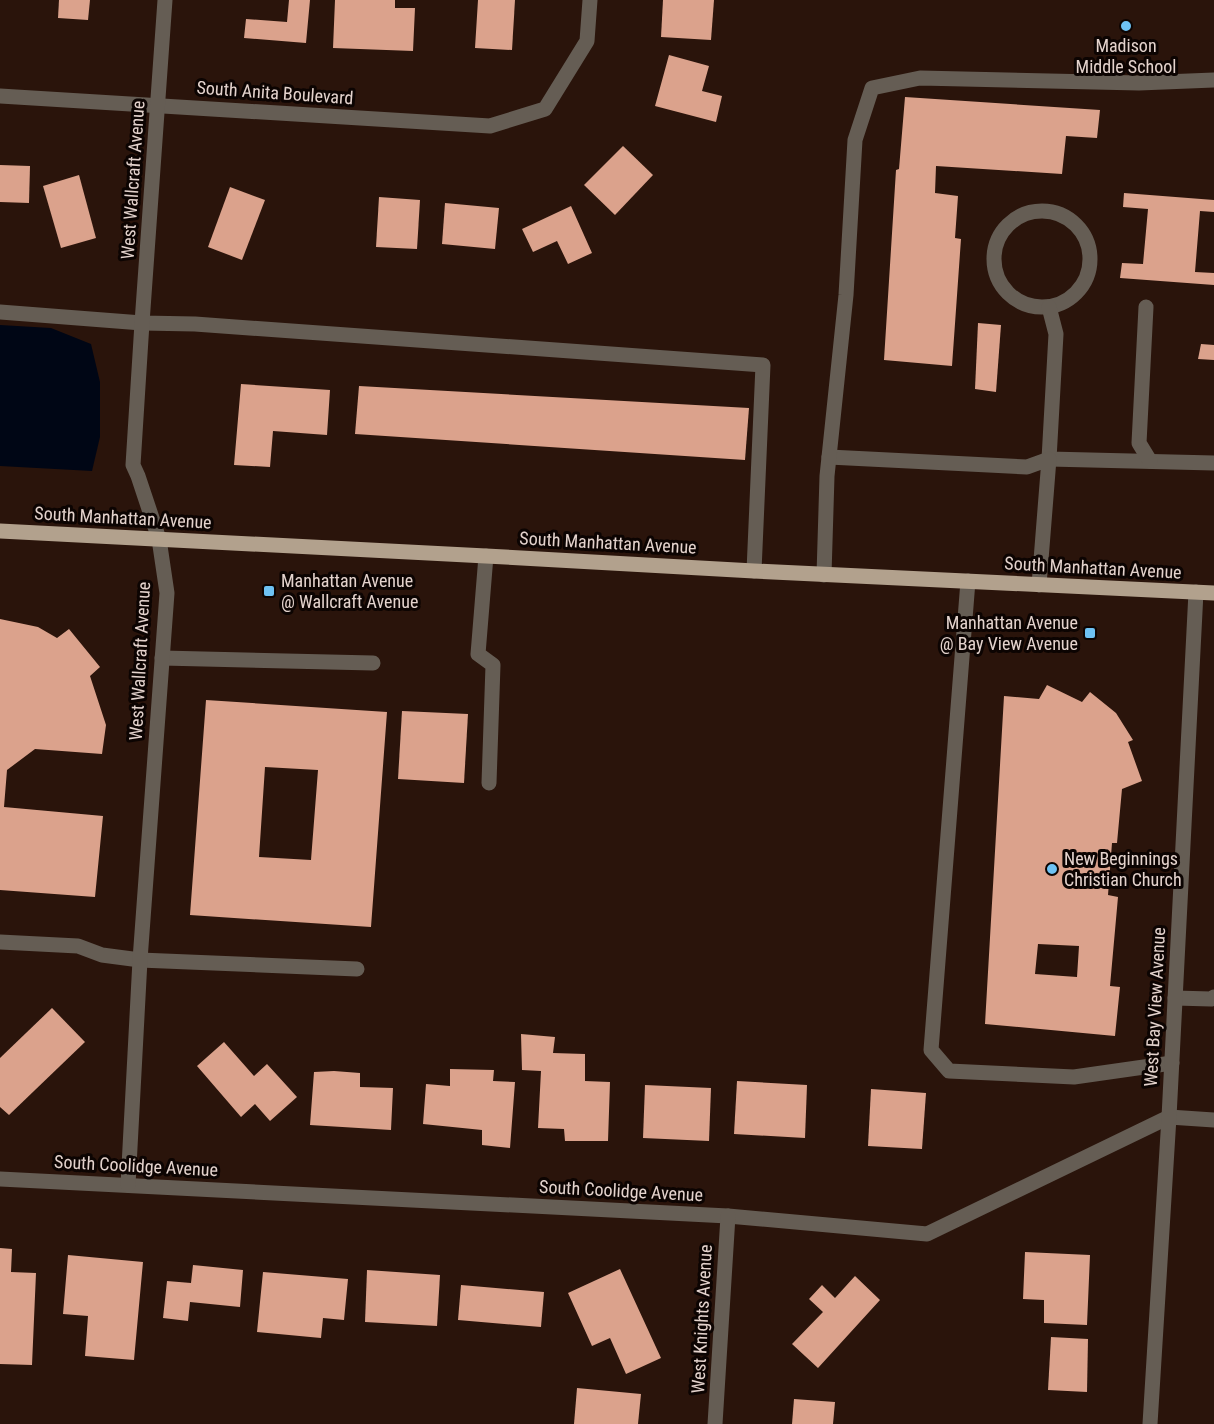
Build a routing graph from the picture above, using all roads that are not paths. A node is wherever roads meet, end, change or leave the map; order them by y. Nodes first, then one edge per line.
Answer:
1 (165, 0) edge
2 (590, 0) edge
3 (1214, 80) edge
4 (0, 96) edge
5 (158, 106) junction
6 (1049, 307) junction
7 (1146, 307) dead end
8 (0, 312) edge
9 (142, 323) junction
10 (829, 458) junction
11 (1049, 459) junction
12 (1150, 462) junction
13 (1214, 463) edge
14 (0, 531) edge
15 (159, 539) junction
16 (486, 556) junction
17 (754, 571) junction
18 (824, 575) junction
19 (968, 581) junction
20 (1039, 585) junction
21 (1196, 592) junction
22 (1214, 593) edge
23 (162, 658) junction
24 (373, 663) dead end
25 (489, 783) dead end
26 (0, 942) edge
27 (140, 960) junction
28 (357, 969) dead end
29 (1214, 997) edge
30 (1175, 998) junction
31 (1172, 1063) junction
32 (1169, 1117) junction
33 (1214, 1120) edge
34 (0, 1179) edge
35 (128, 1185) junction
36 (728, 1216) junction
37 (715, 1424) edge
38 (1150, 1424) edge

1 - 5 street, West Wallcraft Avenue
2 - 5 street, South Anita Boulevard
3 - 10 street
4 - 5 street, South Anita Boulevard
5 - 9 street, West Wallcraft Avenue
6 - 6 street
6 - 11 street
7 - 12 street
8 - 9 street
9 - 15 street, West Wallcraft Avenue
9 - 17 street
10 - 11 street
10 - 18 street
11 - 12 street
11 - 20 street
12 - 13 street
14 - 15 main road, South Manhattan Avenue
15 - 16 main road, South Manhattan Avenue
15 - 23 street, West Wallcraft Avenue
16 - 17 main road, South Manhattan Avenue
16 - 25 street
17 - 18 main road, South Manhattan Avenue
18 - 19 main road, South Manhattan Avenue
19 - 20 main road, South Manhattan Avenue
19 - 31 street
20 - 21 main road, South Manhattan Avenue
21 - 22 main road, South Manhattan Avenue
21 - 30 street, West Bay View Avenue
23 - 24 street
23 - 27 street, West Wallcraft Avenue
26 - 27 street
27 - 28 street
27 - 35 street, West Wallcraft Avenue
29 - 30 street
30 - 31 street, West Bay View Avenue
31 - 32 street, West Bay View Avenue
32 - 33 street, South Coolidge Avenue
32 - 36 street, South Coolidge Avenue
32 - 38 street, West Bay View Avenue
34 - 35 street, South Coolidge Avenue
35 - 36 street, South Coolidge Avenue
36 - 37 street, West Knights Avenue

